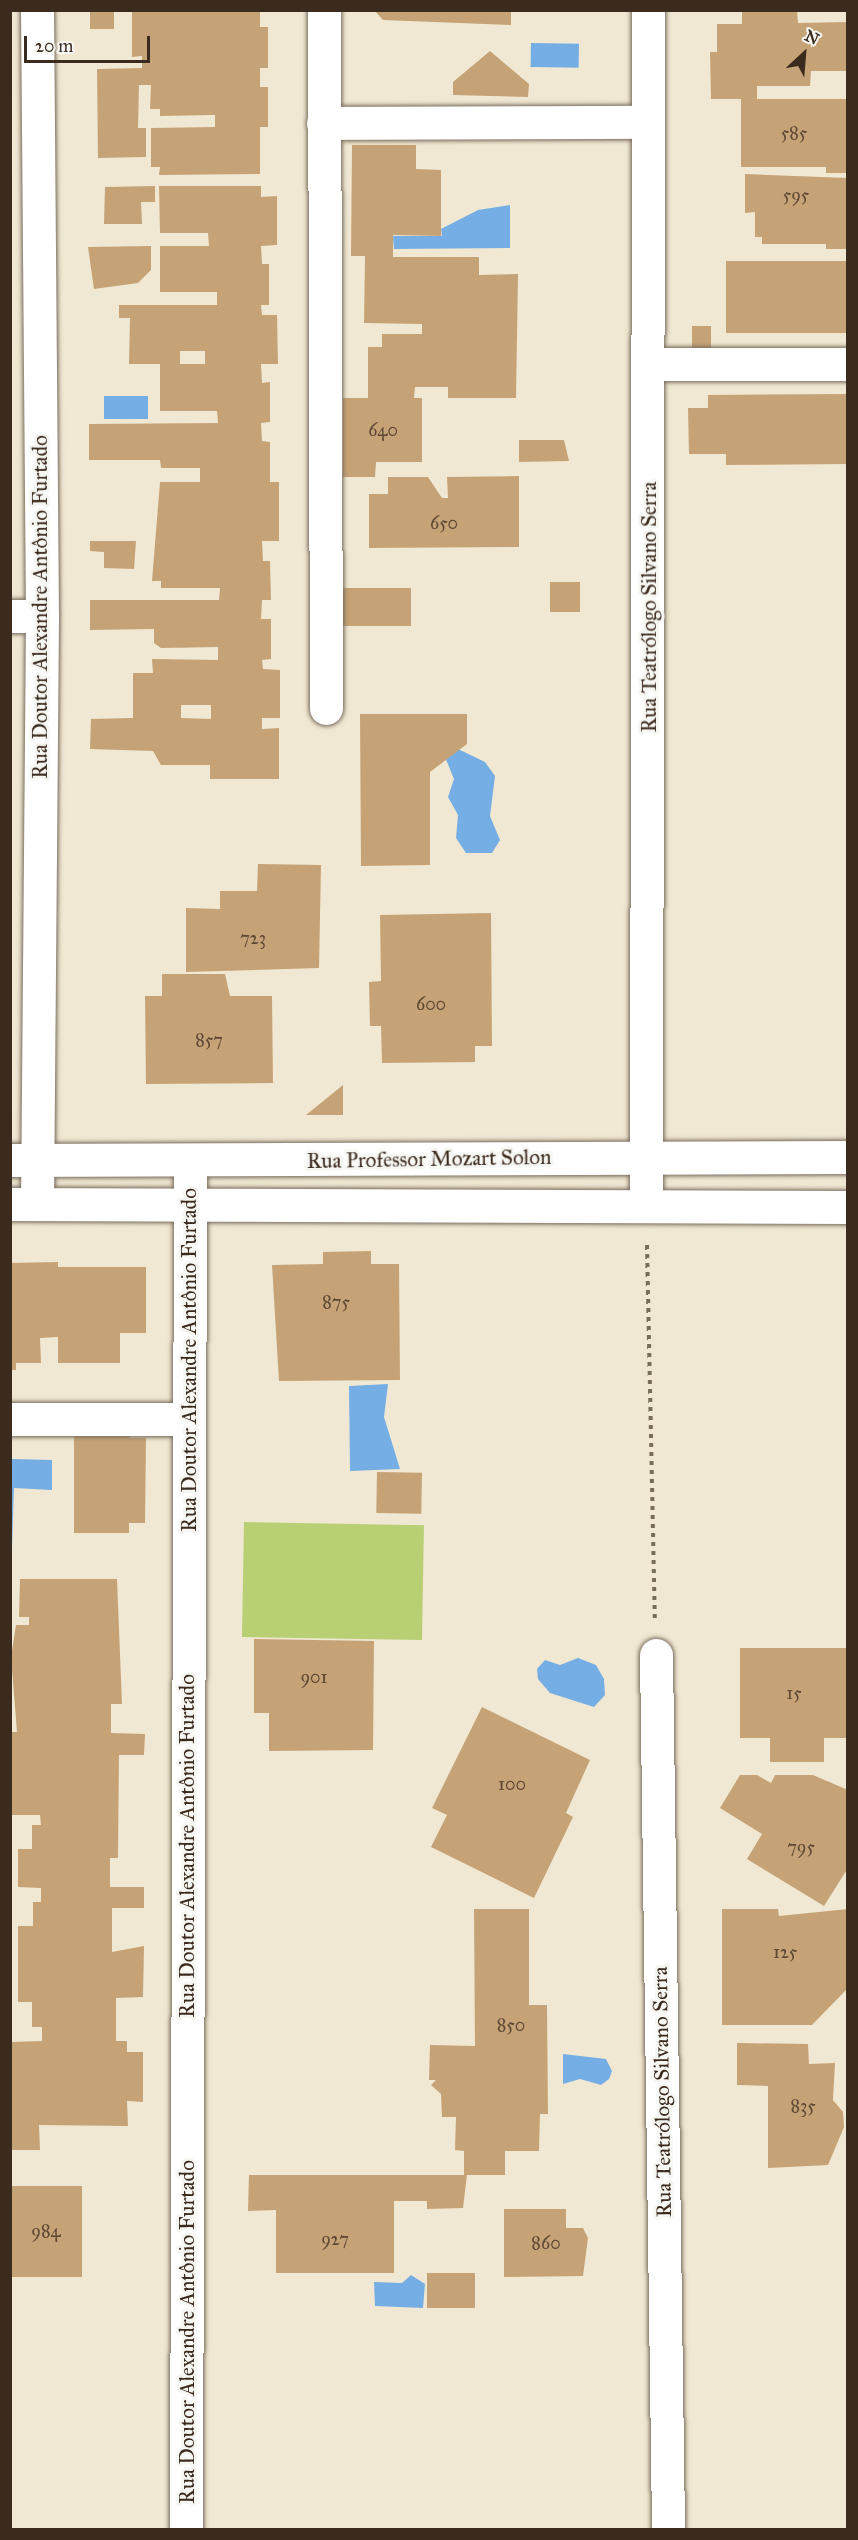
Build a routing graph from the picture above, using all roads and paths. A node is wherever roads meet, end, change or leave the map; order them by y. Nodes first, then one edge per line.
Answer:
1 (37, 10) edge
2 (324, 10) edge
3 (648, 10) edge
4 (24, 43) edge
5 (647, 122) junction
6 (323, 123) junction
7 (649, 364) junction
8 (848, 364) edge
9 (26, 616) edge
10 (326, 708) dead end
11 (648, 1156) junction
12 (848, 1157) edge
13 (23, 1160) edge
14 (190, 1162) junction
15 (24, 1204) edge
16 (646, 1204) junction
17 (190, 1205) junction
18 (848, 1207) edge
19 (10, 1419) edge
20 (188, 1419) junction
21 (656, 1655) joint
22 (186, 2529) edge
23 (668, 2529) edge

1 - 4 street, Rua Doutor Alexandre Antônio Furtado
2 - 6 street
3 - 5 street, Rua Teatrólogo Silvano Serra
4 - 9 street, Rua Doutor Alexandre Antônio Furtado
5 - 6 street
5 - 7 street, Rua Teatrólogo Silvano Serra
6 - 10 street
7 - 8 street
7 - 11 street, Rua Teatrólogo Silvano Serra
9 - 13 street, Rua Doutor Alexandre Antônio Furtado
11 - 12 street, Rua Professor Mozart Solon
11 - 14 street, Rua Professor Mozart Solon
11 - 16 street, Rua Teatrólogo Silvano Serra
13 - 14 street, Rua Professor Mozart Solon
13 - 15 street, Rua Doutor Alexandre Antônio Furtado
14 - 17 street, Rua Doutor Alexandre Antônio Furtado
15 - 17 street, Rua Professor Mozart Solon
16 - 17 street, Rua Professor Mozart Solon
16 - 18 street, Rua Professor Mozart Solon
16 - 21 path
17 - 20 street, Rua Doutor Alexandre Antônio Furtado
19 - 20 street
20 - 22 street, Rua Doutor Alexandre Antônio Furtado
21 - 23 street, Rua Teatrólogo Silvano Serra

